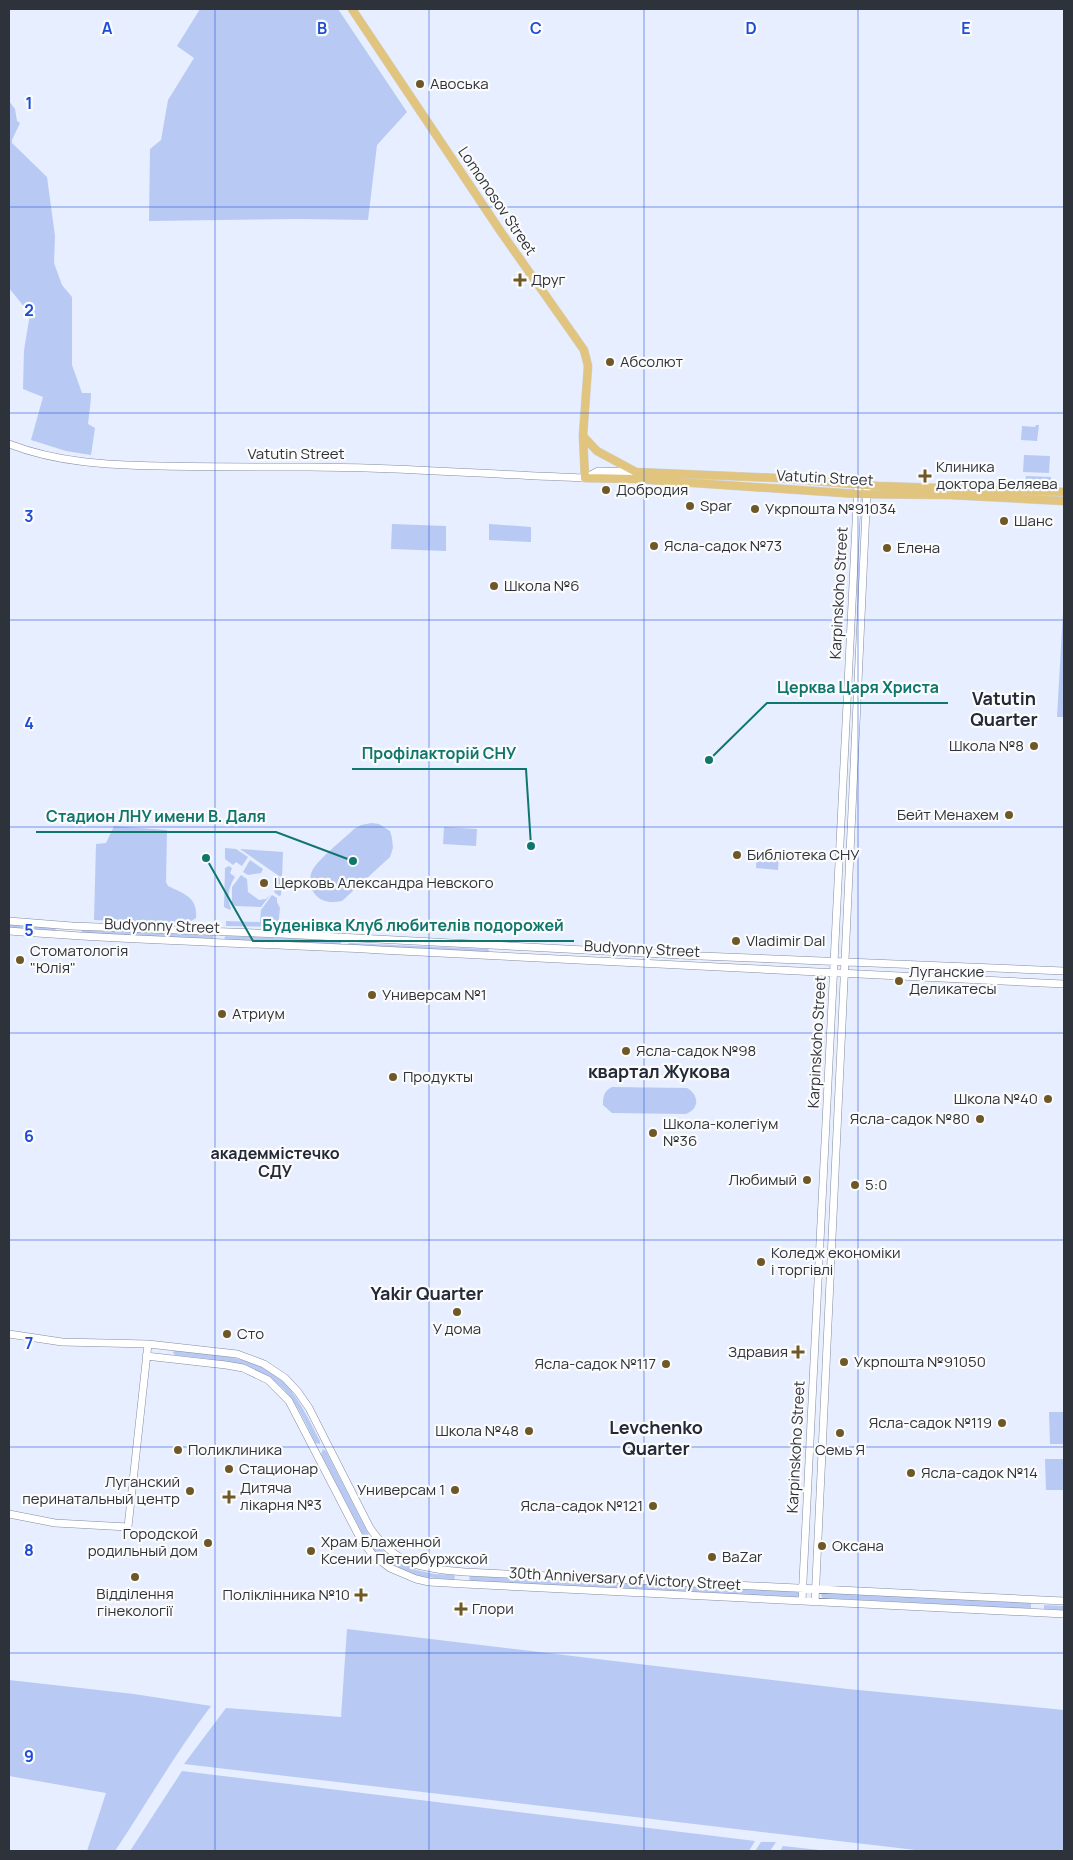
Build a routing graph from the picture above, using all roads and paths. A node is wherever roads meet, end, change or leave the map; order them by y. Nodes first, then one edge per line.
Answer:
1 (352, 9) edge
2 (583, 436) junction
3 (9, 444) edge
4 (636, 472) junction
5 (585, 478) junction
6 (858, 484) junction
7 (868, 485) junction
8 (1064, 492) edge
9 (858, 494) junction
10 (867, 494) junction
11 (1064, 501) edge
12 (9, 921) edge
13 (9, 931) edge
14 (345, 937) junction
15 (344, 948) junction
16 (834, 962) junction
17 (845, 962) junction
18 (1064, 971) edge
19 (834, 974) junction
20 (844, 974) junction
21 (1064, 984) edge
22 (9, 1334) edge
23 (148, 1344) junction
24 (146, 1356) junction
25 (9, 1514) edge
26 (803, 1588) junction
27 (816, 1589) junction
28 (1064, 1601) edge
29 (802, 1602) junction
30 (815, 1602) junction
31 (1064, 1614) edge

1 - 2 main road, Lomonosov Street
2 - 4 main road
2 - 5 main road, Lomonosov Street
3 - 5 street, Vatutin Street
4 - 5 street, Vatutin Street
4 - 6 main road, Vatutin Street
5 - 9 main road, Vatutin Street
6 - 7 main road, Vatutin Street
6 - 9 street, Karpinskoho Street
7 - 8 main road, Vatutin Street
7 - 10 street, Karpinskoho Street
9 - 10 main road, Vatutin Street
9 - 16 street, Karpinskoho Street
10 - 11 main road, Vatutin Street
10 - 17 street, Karpinskoho Street
12 - 14 street, Budyonny Street
13 - 15 street, Budyonny Street
14 - 15 street
14 - 16 street, Budyonny Street
15 - 19 street, Budyonny Street
16 - 17 street, Budyonny Street
16 - 19 street, Karpinskoho Street
17 - 18 street, Budyonny Street
17 - 20 street, Karpinskoho Street
19 - 20 street, Budyonny Street
19 - 26 street, Karpinskoho Street
20 - 21 street, Budyonny Street
20 - 27 street, Karpinskoho Street
22 - 23 street, 30th Anniversary of Victory Street
23 - 24 street
23 - 26 street, 30th Anniversary of Victory Street
24 - 25 street
24 - 29 street, 30th Anniversary of Victory Street
26 - 27 street, 30th Anniversary of Victory Street
26 - 29 street, Karpinskoho Street
27 - 28 street, 30th Anniversary of Victory Street
27 - 30 street, Karpinskoho Street
29 - 30 street, 30th Anniversary of Victory Street
30 - 31 street, 30th Anniversary of Victory Street

